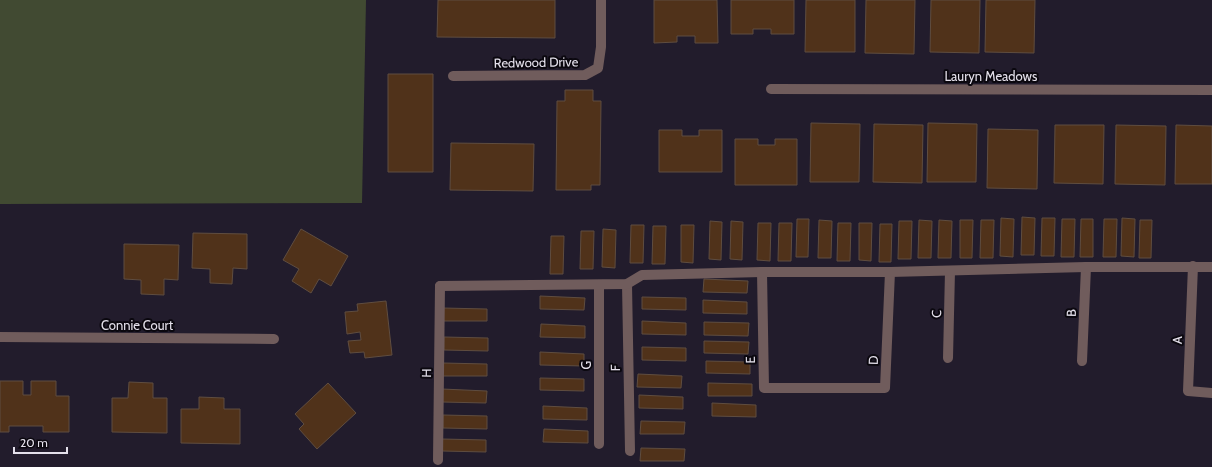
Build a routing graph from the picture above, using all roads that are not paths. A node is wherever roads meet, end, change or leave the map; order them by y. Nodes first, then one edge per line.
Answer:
1 (601, 0) edge
2 (453, 76) dead end
3 (770, 89) dead end
4 (1212, 90) edge
5 (1193, 266) junction
6 (1086, 267) junction
7 (1212, 267) edge
8 (950, 271) junction
9 (762, 272) junction
10 (890, 272) junction
11 (627, 284) junction
12 (599, 285) junction
13 (0, 337) edge
14 (274, 339) dead end
15 (948, 358) dead end
16 (1082, 361) dead end
17 (824, 388) joint
18 (1212, 393) edge
19 (599, 444) dead end
20 (630, 451) dead end
21 (438, 460) dead end

1 - 2 street, Redwood Drive
3 - 4 street, Lauryn Meadows
5 - 6 street
5 - 7 street
5 - 18 street, A
6 - 8 street
6 - 16 street, B
8 - 10 street
8 - 15 street, C
9 - 10 street
9 - 11 street
9 - 17 street, E
10 - 17 street, D
11 - 12 street
11 - 20 street, F
12 - 19 street, G
12 - 21 street, H
13 - 14 street, Connie Court

